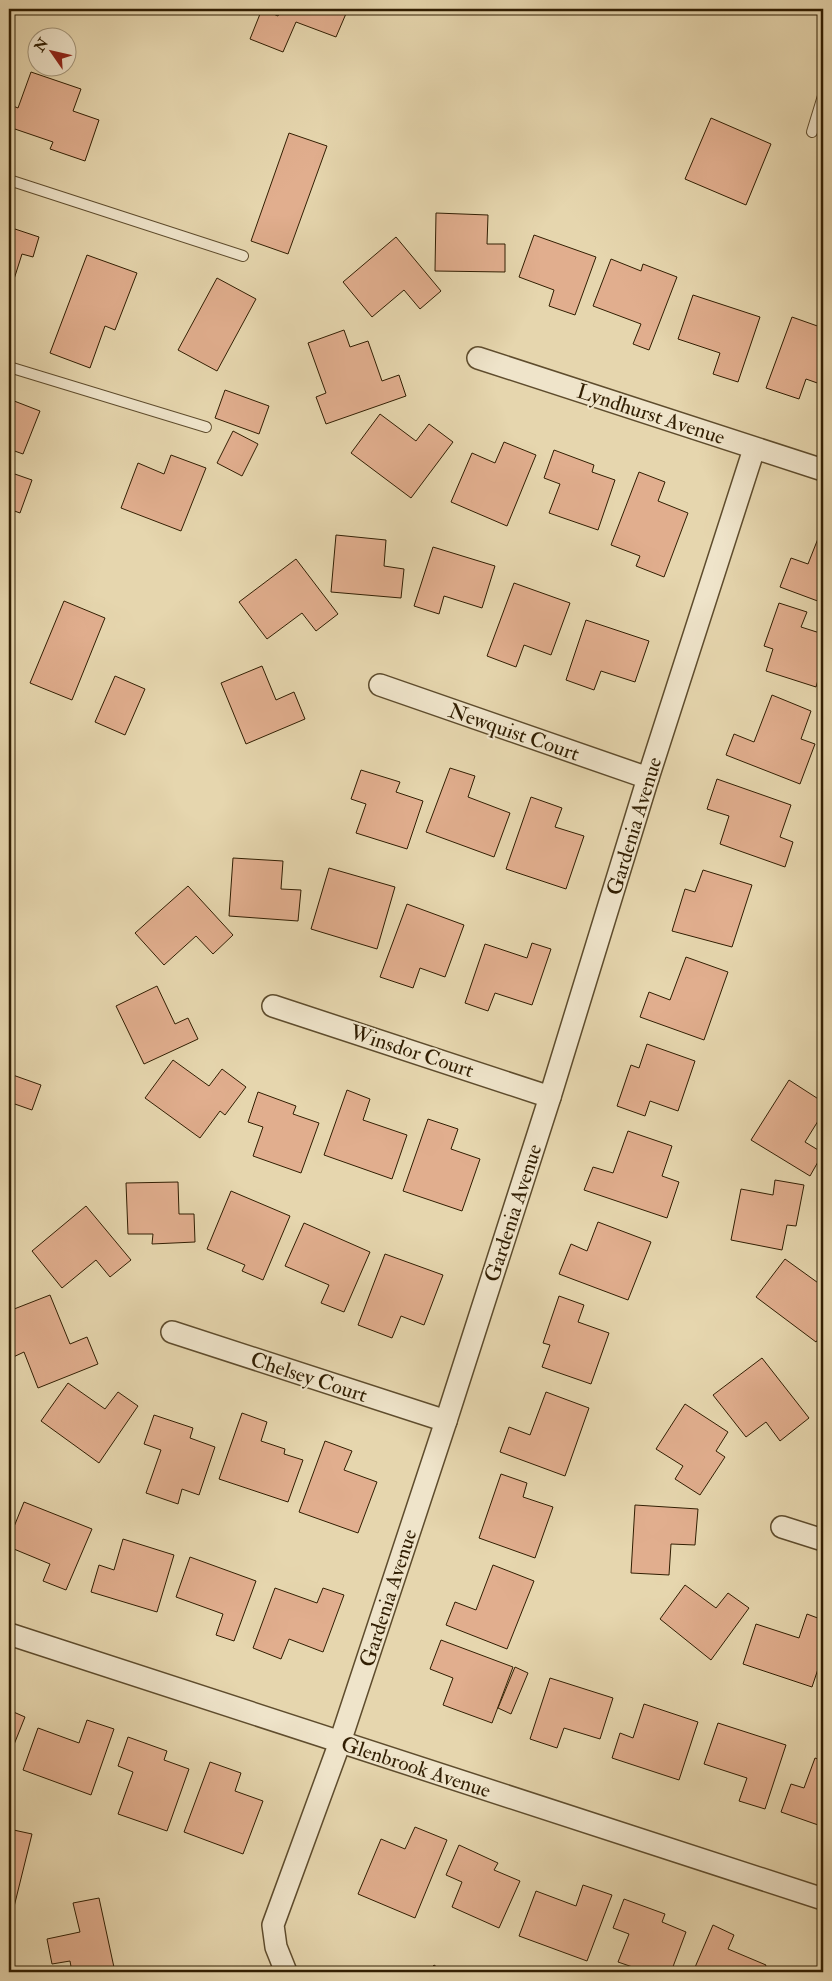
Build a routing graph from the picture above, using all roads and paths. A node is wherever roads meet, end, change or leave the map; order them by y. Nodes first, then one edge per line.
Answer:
1 (823, 96) edge
2 (812, 132) dead end
3 (9, 180) edge
4 (243, 256) dead end
5 (478, 358) dead end
6 (9, 367) edge
7 (206, 428) dead end
8 (754, 449) junction
9 (823, 470) edge
10 (380, 685) dead end
11 (648, 778) junction
12 (273, 1006) dead end
13 (550, 1097) junction
14 (172, 1332) dead end
15 (446, 1421) junction
16 (782, 1527) dead end
17 (823, 1540) edge
18 (9, 1634) edge
19 (340, 1742) junction
20 (823, 1900) edge
21 (286, 1972) edge

1 - 2 lane
3 - 4 lane
5 - 8 street, Lyndhurst Avenue
6 - 7 lane
8 - 9 street, Lyndhurst Avenue
8 - 11 street, Gardenia Avenue
10 - 11 street, Newquist Court
11 - 13 street, Gardenia Avenue
12 - 13 street, Winsdor Court
13 - 15 street, Gardenia Avenue
14 - 15 street, Chelsey Court
15 - 19 street, Gardenia Avenue
16 - 17 street
18 - 19 street, Glenbrook Avenue
19 - 20 street, Glenbrook Avenue
19 - 21 street, Gardenia Avenue

